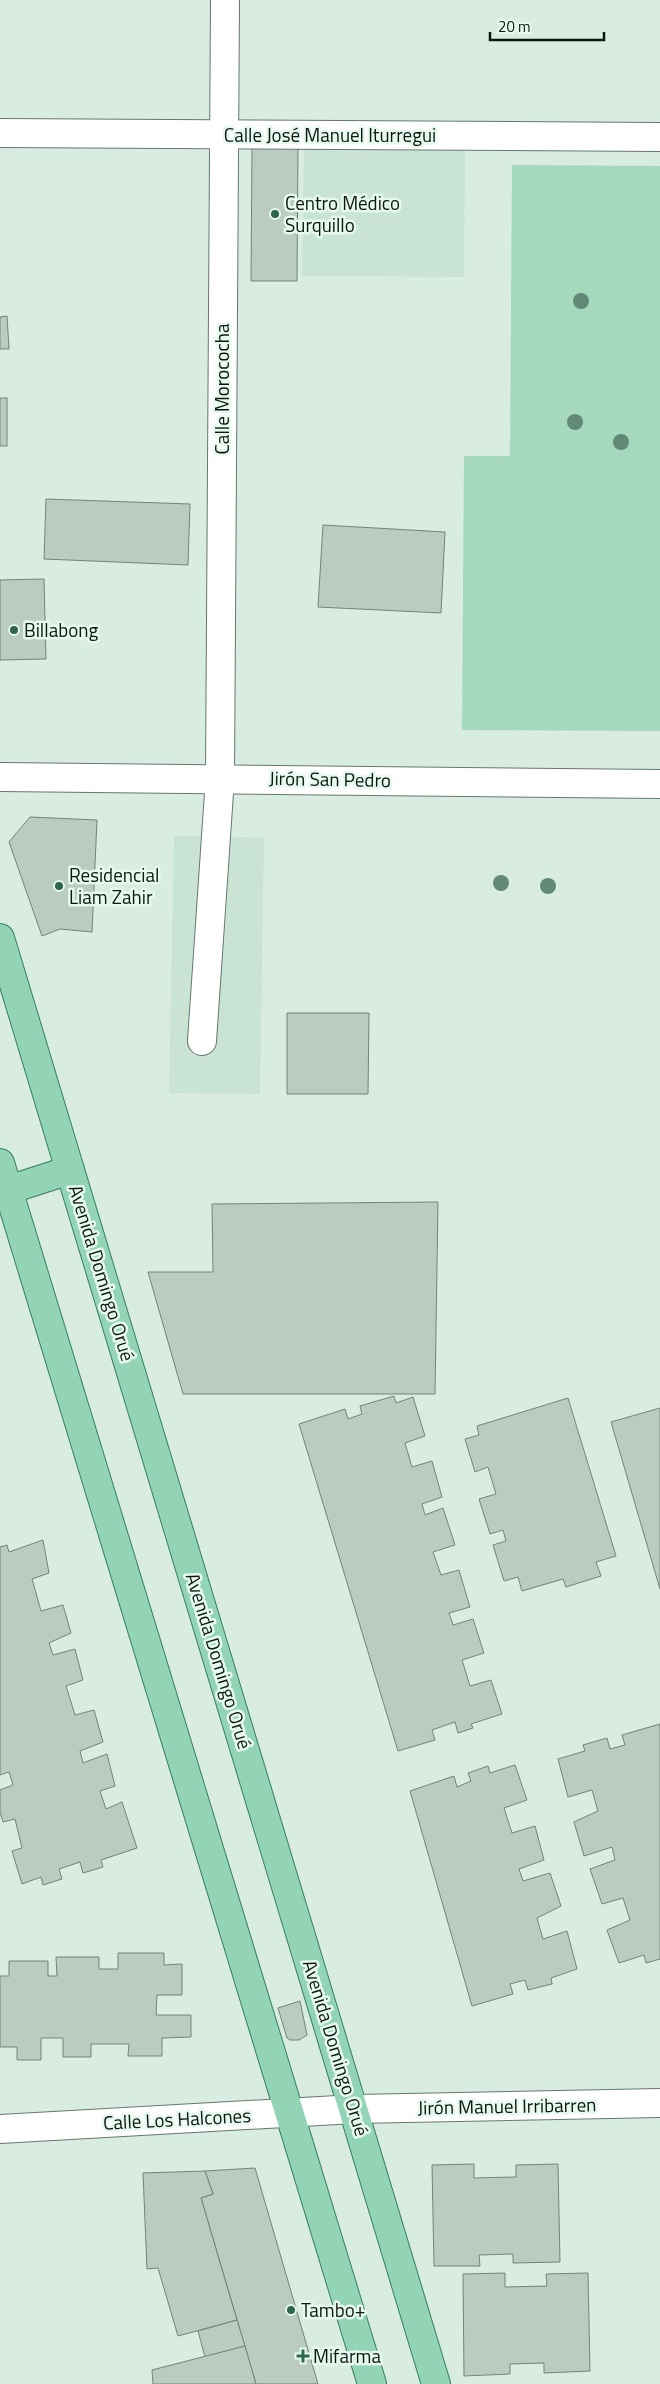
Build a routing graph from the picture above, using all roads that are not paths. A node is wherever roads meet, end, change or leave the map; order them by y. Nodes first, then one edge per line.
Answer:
1 (225, 0) edge
2 (0, 133) edge
3 (224, 135) junction
4 (660, 136) edge
5 (0, 777) edge
6 (220, 778) junction
7 (660, 784) edge
8 (0, 938) edge
9 (202, 1041) dead end
10 (0, 1163) edge
11 (70, 1170) junction
12 (8, 1190) junction
13 (660, 2103) edge
14 (355, 2109) junction
15 (289, 2113) junction
16 (0, 2130) edge
17 (372, 2384) edge
18 (436, 2384) edge

1 - 3 street, Calle Morococha
2 - 3 street, Calle José Manuel Iturregui
3 - 4 street, Calle José Manuel Iturregui
3 - 6 street, Calle Morococha
5 - 6 street, Jirón San Pedro
6 - 7 street, Jirón San Pedro
6 - 9 street, Calle Morococha
8 - 11 main road, Avenida Domingo Orué
10 - 12 main road
11 - 12 main road
11 - 14 main road, Avenida Domingo Orué
12 - 15 main road
13 - 14 street, Jirón Manuel Irribarren
14 - 15 street, Calle Los Halcones
14 - 18 main road, Avenida Domingo Orué
15 - 16 street, Calle Los Halcones
15 - 17 main road

